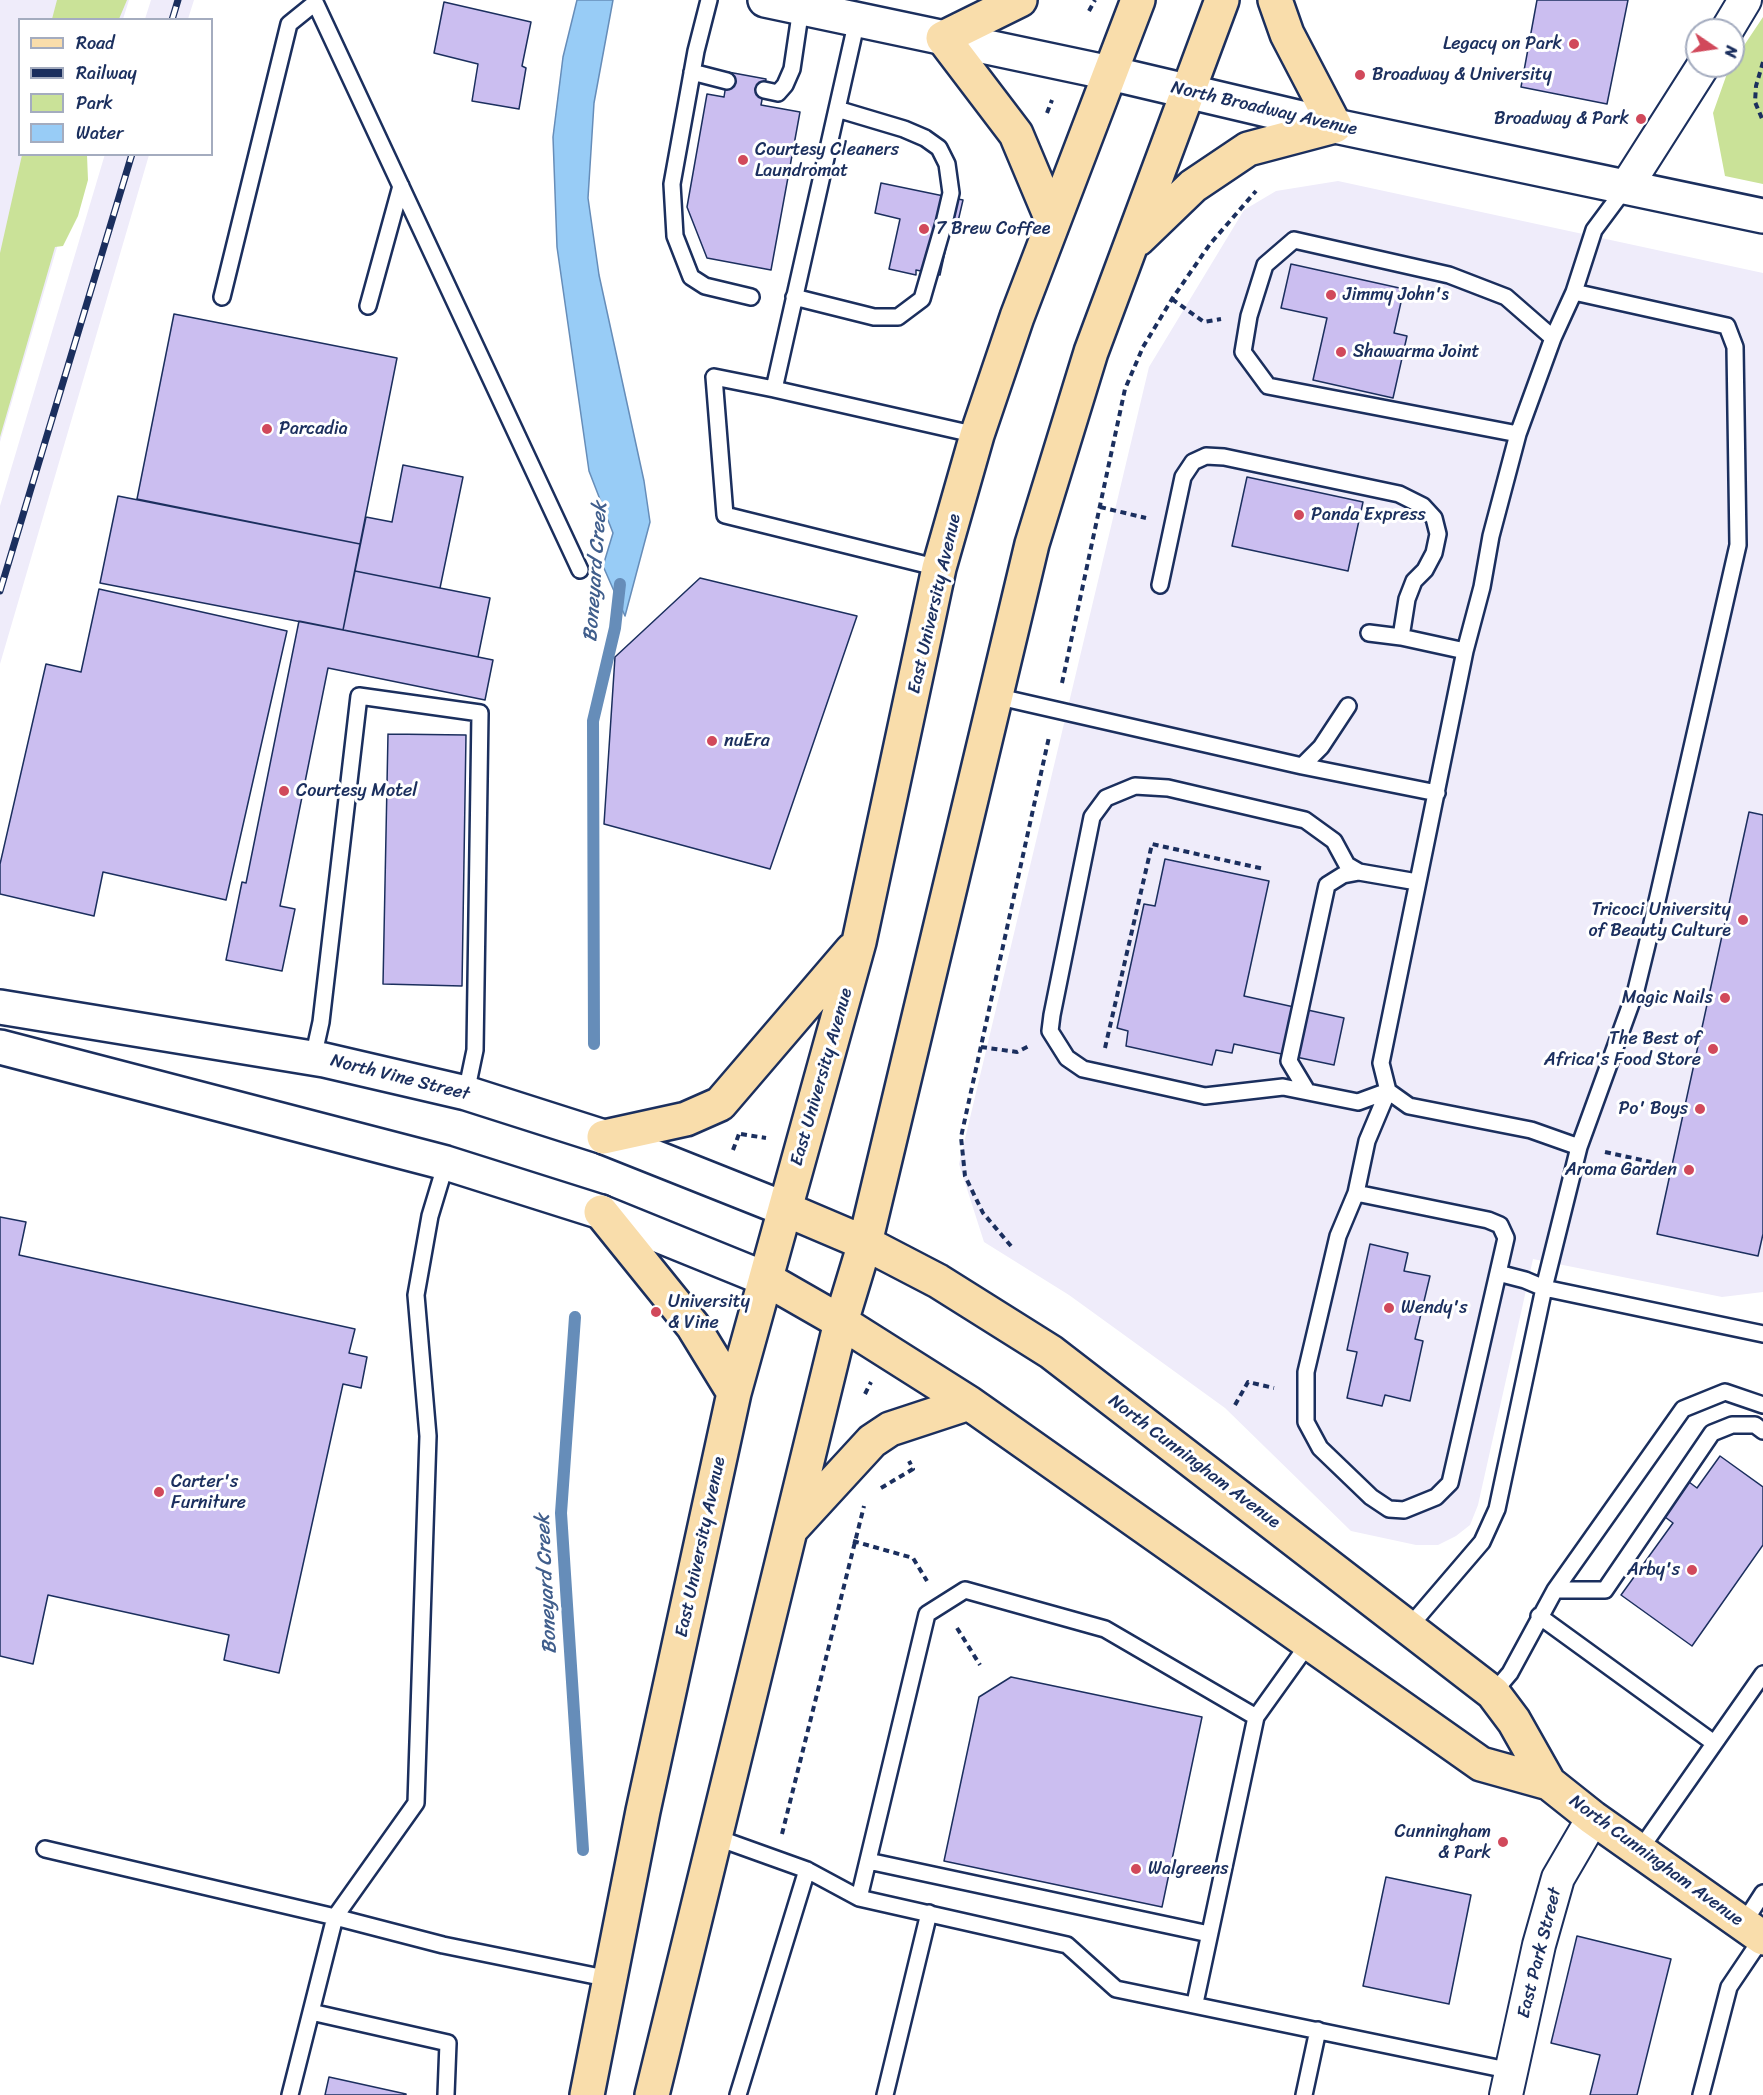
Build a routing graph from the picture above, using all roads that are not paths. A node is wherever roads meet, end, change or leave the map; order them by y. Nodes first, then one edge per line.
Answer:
1 (709, 0) edge
2 (765, 0) edge
3 (1020, 0) edge
4 (1138, 0) edge
5 (1222, 0) edge
6 (1275, 0) edge
7 (1745, 0) edge
8 (314, 1) edge
9 (801, 8) junction
10 (1734, 18) edge
11 (857, 20) junction
12 (943, 38) junction
13 (692, 72) junction
14 (1110, 73) junction
15 (1695, 78) edge
16 (727, 81) dead end
17 (764, 90) dead end
18 (1188, 92) junction
19 (837, 110) junction
20 (1335, 126) junction
21 (401, 186) junction
22 (1626, 187) junction
23 (1763, 216) edge
24 (1053, 222) junction
25 (1130, 247) junction
26 (1574, 292) junction
27 (222, 297) dead end
28 (751, 297) dead end
29 (794, 297) junction
30 (368, 306) dead end
31 (1553, 338) junction
32 (774, 389) junction
33 (1518, 434) junction
34 (976, 435) junction
35 (939, 568) junction
36 (580, 570) dead end
37 (1160, 585) dead end
38 (1369, 633) dead end
39 (1401, 637) junction
40 (1465, 651) junction
41 (995, 696) junction
42 (1348, 706) dead end
43 (1302, 766) junction
44 (1437, 793) junction
45 (1359, 872) junction
46 (1417, 882) junction
47 (859, 942) junction
48 (0, 1007) edge
49 (0, 1047) edge
50 (313, 1058) junction
51 (1307, 1090) junction
52 (1388, 1090) junction
53 (466, 1094) junction
54 (604, 1137) junction
55 (1579, 1147) junction
56 (446, 1163) junction
57 (1356, 1193) junction
58 (785, 1209) junction
59 (601, 1212) junction
60 (865, 1243) junction
61 (1498, 1274) junction
62 (766, 1279) junction
63 (1544, 1288) junction
64 (841, 1322) junction
65 (1763, 1334) edge
66 (734, 1393) junction
67 (969, 1403) junction
68 (1763, 1405) edge
69 (1763, 1431) edge
70 (791, 1529) junction
71 (1555, 1590) junction
72 (1539, 1616) junction
73 (1410, 1626) junction
74 (1309, 1643) junction
75 (1763, 1674) edge
76 (1493, 1693) junction
77 (1256, 1717) junction
78 (1714, 1743) junction
79 (1549, 1782) junction
80 (1593, 1818) junction
81 (715, 1837) junction
82 (45, 1850) dead end
83 (1639, 1851) junction
84 (868, 1861) junction
85 (807, 1870) junction
86 (1763, 1893) edge
87 (859, 1898) junction
88 (929, 1913) junction
89 (335, 1917) junction
90 (1756, 1933) edge
91 (1209, 1934) junction
92 (610, 1979) junction
93 (1195, 2003) junction
94 (311, 2012) junction
95 (1318, 2030) junction
96 (1509, 2083) edge
97 (290, 2095) edge
98 (446, 2095) edge
99 (587, 2095) edge
100 (652, 2095) edge
101 (738, 2095) edge
102 (885, 2095) edge
103 (1304, 2095) edge
104 (1701, 2095) edge

1 - 13 lane
2 - 9 main road, North Broadway Avenue
3 - 12 main road
4 - 14 main road, East University Avenue
5 - 18 main road
6 - 20 main road
7 - 10 street
8 - 21 lane
8 - 27 lane
9 - 11 main road, North Broadway Avenue
9 - 17 lane
11 - 12 main road, North Broadway Avenue
11 - 19 lane
12 - 14 main road, North Broadway Avenue
12 - 24 main road
13 - 16 lane
13 - 28 lane
14 - 18 main road, North Broadway Avenue
14 - 24 main road, East University Avenue
15 - 22 street
18 - 20 main road, North Broadway Avenue
18 - 25 main road
19 - 29 lane
19 - 29 lane
20 - 22 main road, North Broadway Avenue
20 - 25 main road
21 - 30 lane
21 - 36 lane
22 - 23 main road, North Broadway Avenue
22 - 26 lane
24 - 34 main road, East University Avenue
25 - 41 main road
26 - 31 lane
26 - 55 lane
29 - 32 lane
31 - 33 lane
31 - 33 lane
32 - 34 lane
32 - 35 lane
33 - 40 lane
34 - 35 main road, East University Avenue
35 - 47 main road, East University Avenue
37 - 39 lane
38 - 39 lane
39 - 40 lane
40 - 44 lane
41 - 43 lane
41 - 60 main road
42 - 43 lane
43 - 44 lane
44 - 46 lane
45 - 46 lane
45 - 51 lane
45 - 51 lane
46 - 52 lane
47 - 54 main road
47 - 58 main road, East University Avenue
48 - 50 main road, North Vine Street
49 - 56 main road
50 - 53 main road, North Vine Street
50 - 53 lane
51 - 52 lane
52 - 55 lane
52 - 57 lane
53 - 54 main road, North Vine Street
54 - 58 main road, North Vine Street
55 - 63 lane
56 - 59 main road
56 - 89 lane
57 - 61 lane
57 - 61 lane
58 - 60 main road, North Cunningham Avenue
58 - 62 main road, East University Avenue
59 - 62 main road
59 - 66 main road
60 - 64 main road
60 - 73 main road, North Cunningham Avenue
61 - 63 lane
62 - 64 main road, North Cunningham Avenue
62 - 66 main road, East University Avenue
63 - 65 lane
63 - 73 lane
64 - 67 main road, North Cunningham Avenue
64 - 70 main road
66 - 92 main road, East University Avenue
67 - 70 main road
67 - 74 main road, North Cunningham Avenue
68 - 71 lane
69 - 71 lane
70 - 81 main road
71 - 72 lane
72 - 76 lane
72 - 78 lane
73 - 76 main road, North Cunningham Avenue
74 - 77 lane
74 - 79 main road, North Cunningham Avenue
75 - 78 lane
76 - 79 main road, North Cunningham Avenue
77 - 84 lane
77 - 91 lane
78 - 83 lane
79 - 80 main road, North Cunningham Avenue
80 - 83 main road, North Cunningham Avenue
80 - 96 street, East Park Street
81 - 85 lane
81 - 100 main road
82 - 89 lane
83 - 90 main road, North Cunningham Avenue
84 - 87 lane
84 - 91 lane
85 - 87 lane
85 - 101 lane
86 - 90 lane
87 - 88 lane
88 - 93 lane
88 - 102 lane
89 - 92 lane
89 - 94 lane
90 - 104 lane
91 - 93 lane
92 - 99 main road, East University Avenue
93 - 95 lane
94 - 97 lane
94 - 98 lane
95 - 96 lane
95 - 103 lane

